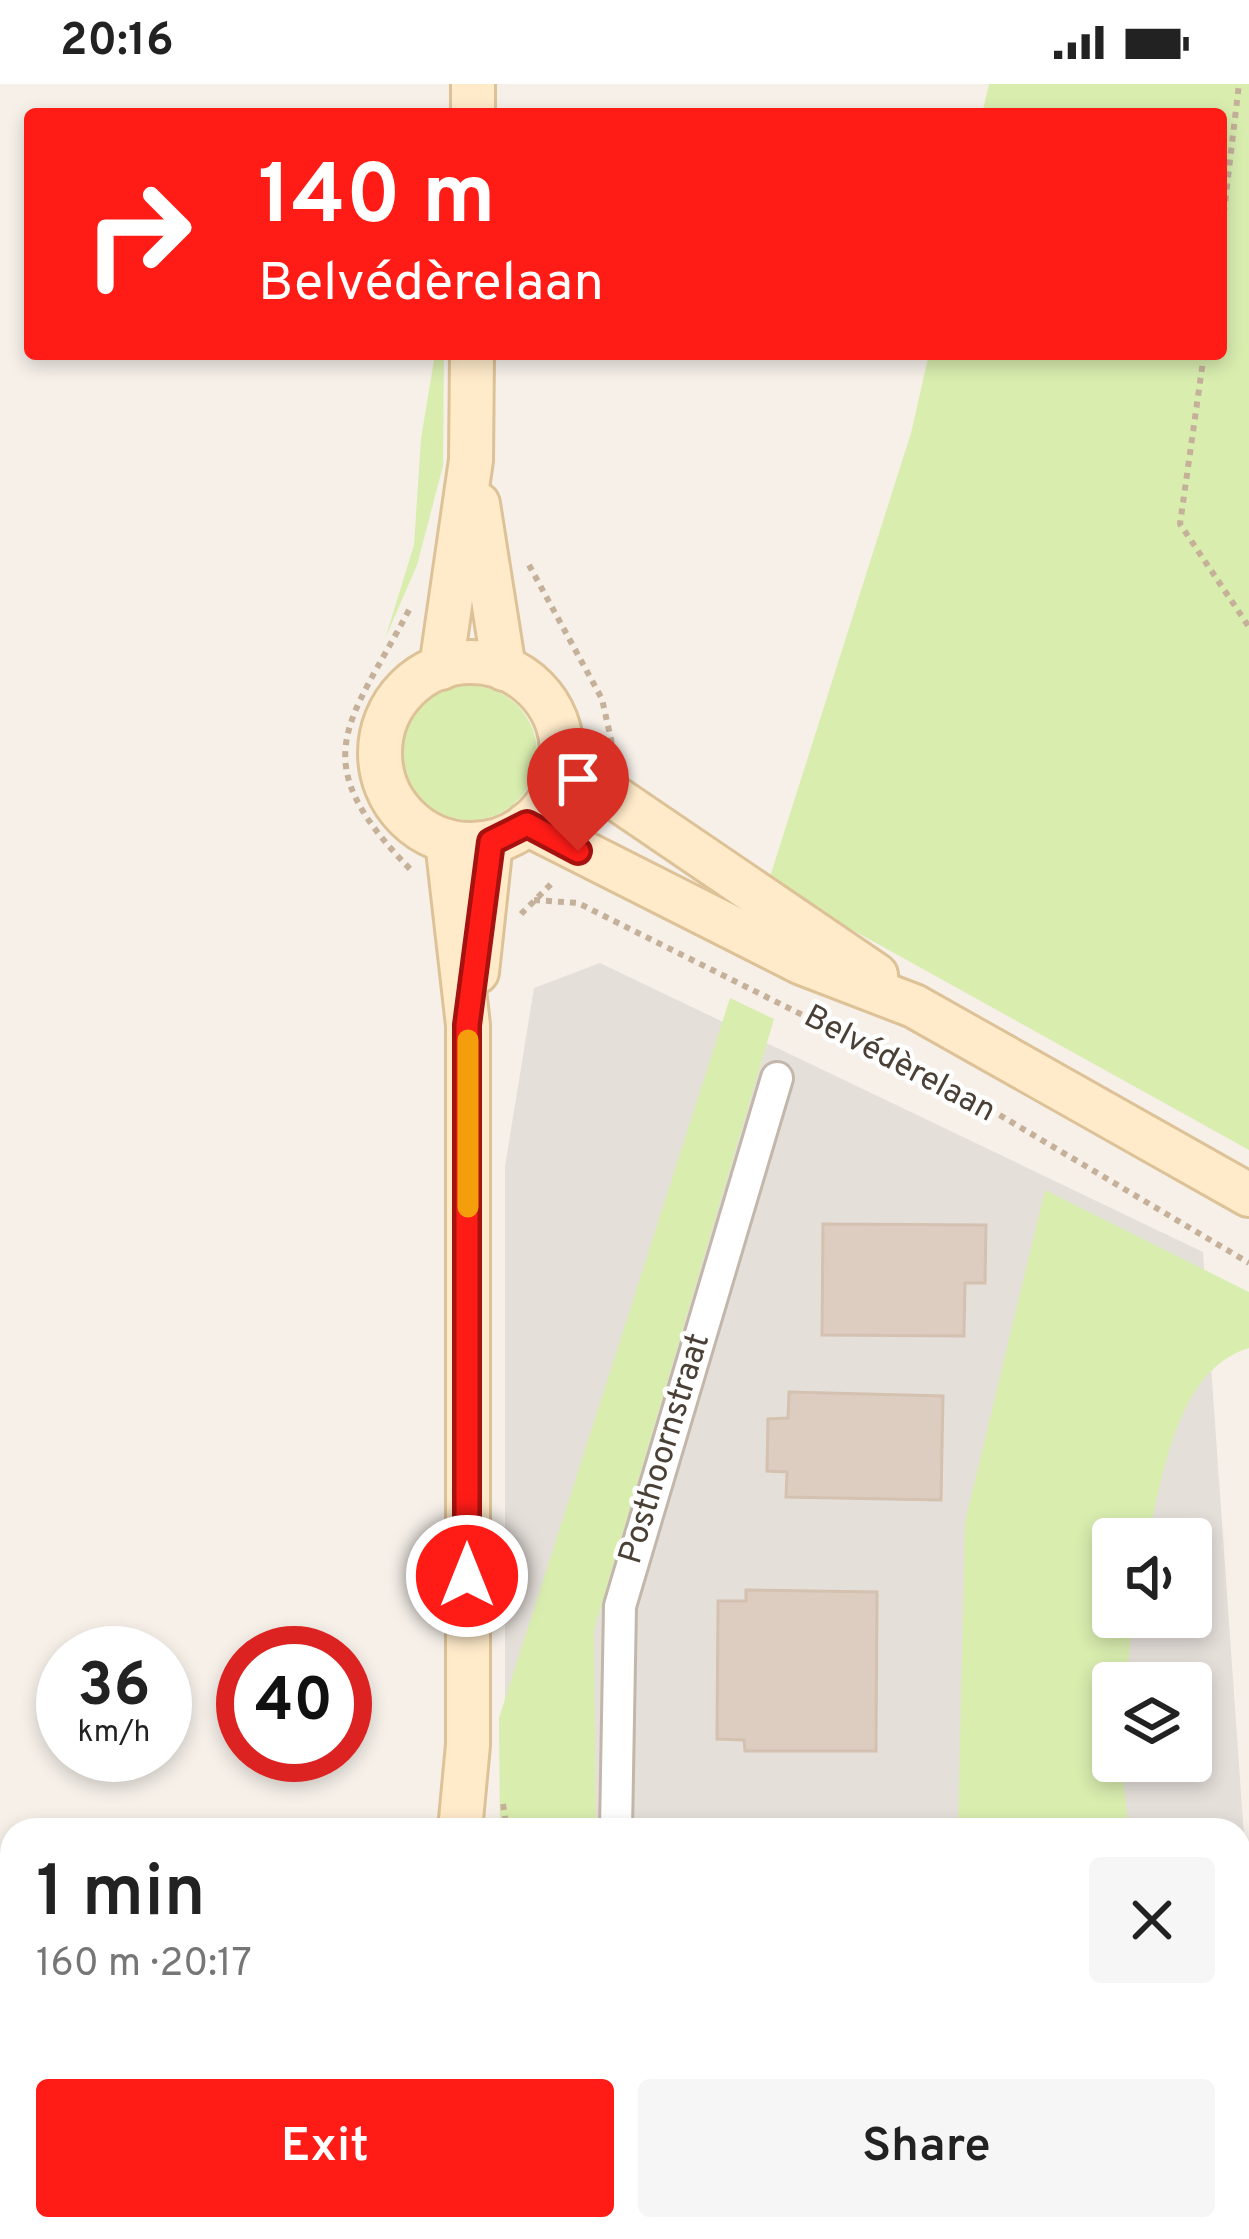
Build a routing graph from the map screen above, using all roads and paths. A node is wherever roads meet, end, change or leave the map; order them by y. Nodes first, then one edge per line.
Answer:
1 (1239, 84) edge
2 (1227, 186) edge
3 (472, 360) edge
4 (1203, 360) edge
5 (471, 460) junction
6 (525, 557) dead end
7 (412, 603) dead end
8 (1249, 627) edge
9 (441, 668) junction
10 (504, 669) junction
11 (561, 761) junction
12 (610, 793) junction
13 (509, 833) junction
14 (447, 841) junction
15 (578, 851) junction
16 (418, 886) dead end
17 (535, 900) junction
18 (514, 928) dead end
19 (914, 1006) junction
20 (467, 1025) junction
21 (777, 1078) dead end
22 (1249, 1195) edge
23 (1249, 1263) edge
24 (468, 1745) junction
25 (492, 1813) edge
26 (461, 1818) edge
27 (616, 1818) edge

1 - 2 path
3 - 5 main road
4 - 8 path
5 - 9 main road
5 - 10 main road
6 - 12 path
7 - 16 path
9 - 10 main road
9 - 14 main road
10 - 11 main road
11 - 12 main road, Belvédèrelaan
11 - 13 main road
12 - 19 main road, Belvédèrelaan
13 - 14 main road
13 - 15 main road, Belvédèrelaan
13 - 20 main road
14 - 20 main road
15 - 17 path
15 - 19 main road, Belvédèrelaan
17 - 18 path
17 - 23 path, Belvédèrelaan
19 - 22 main road, Belvédèrelaan
20 - 24 main road
21 - 27 street, Posthoornstraat
24 - 25 main road
24 - 26 main road

